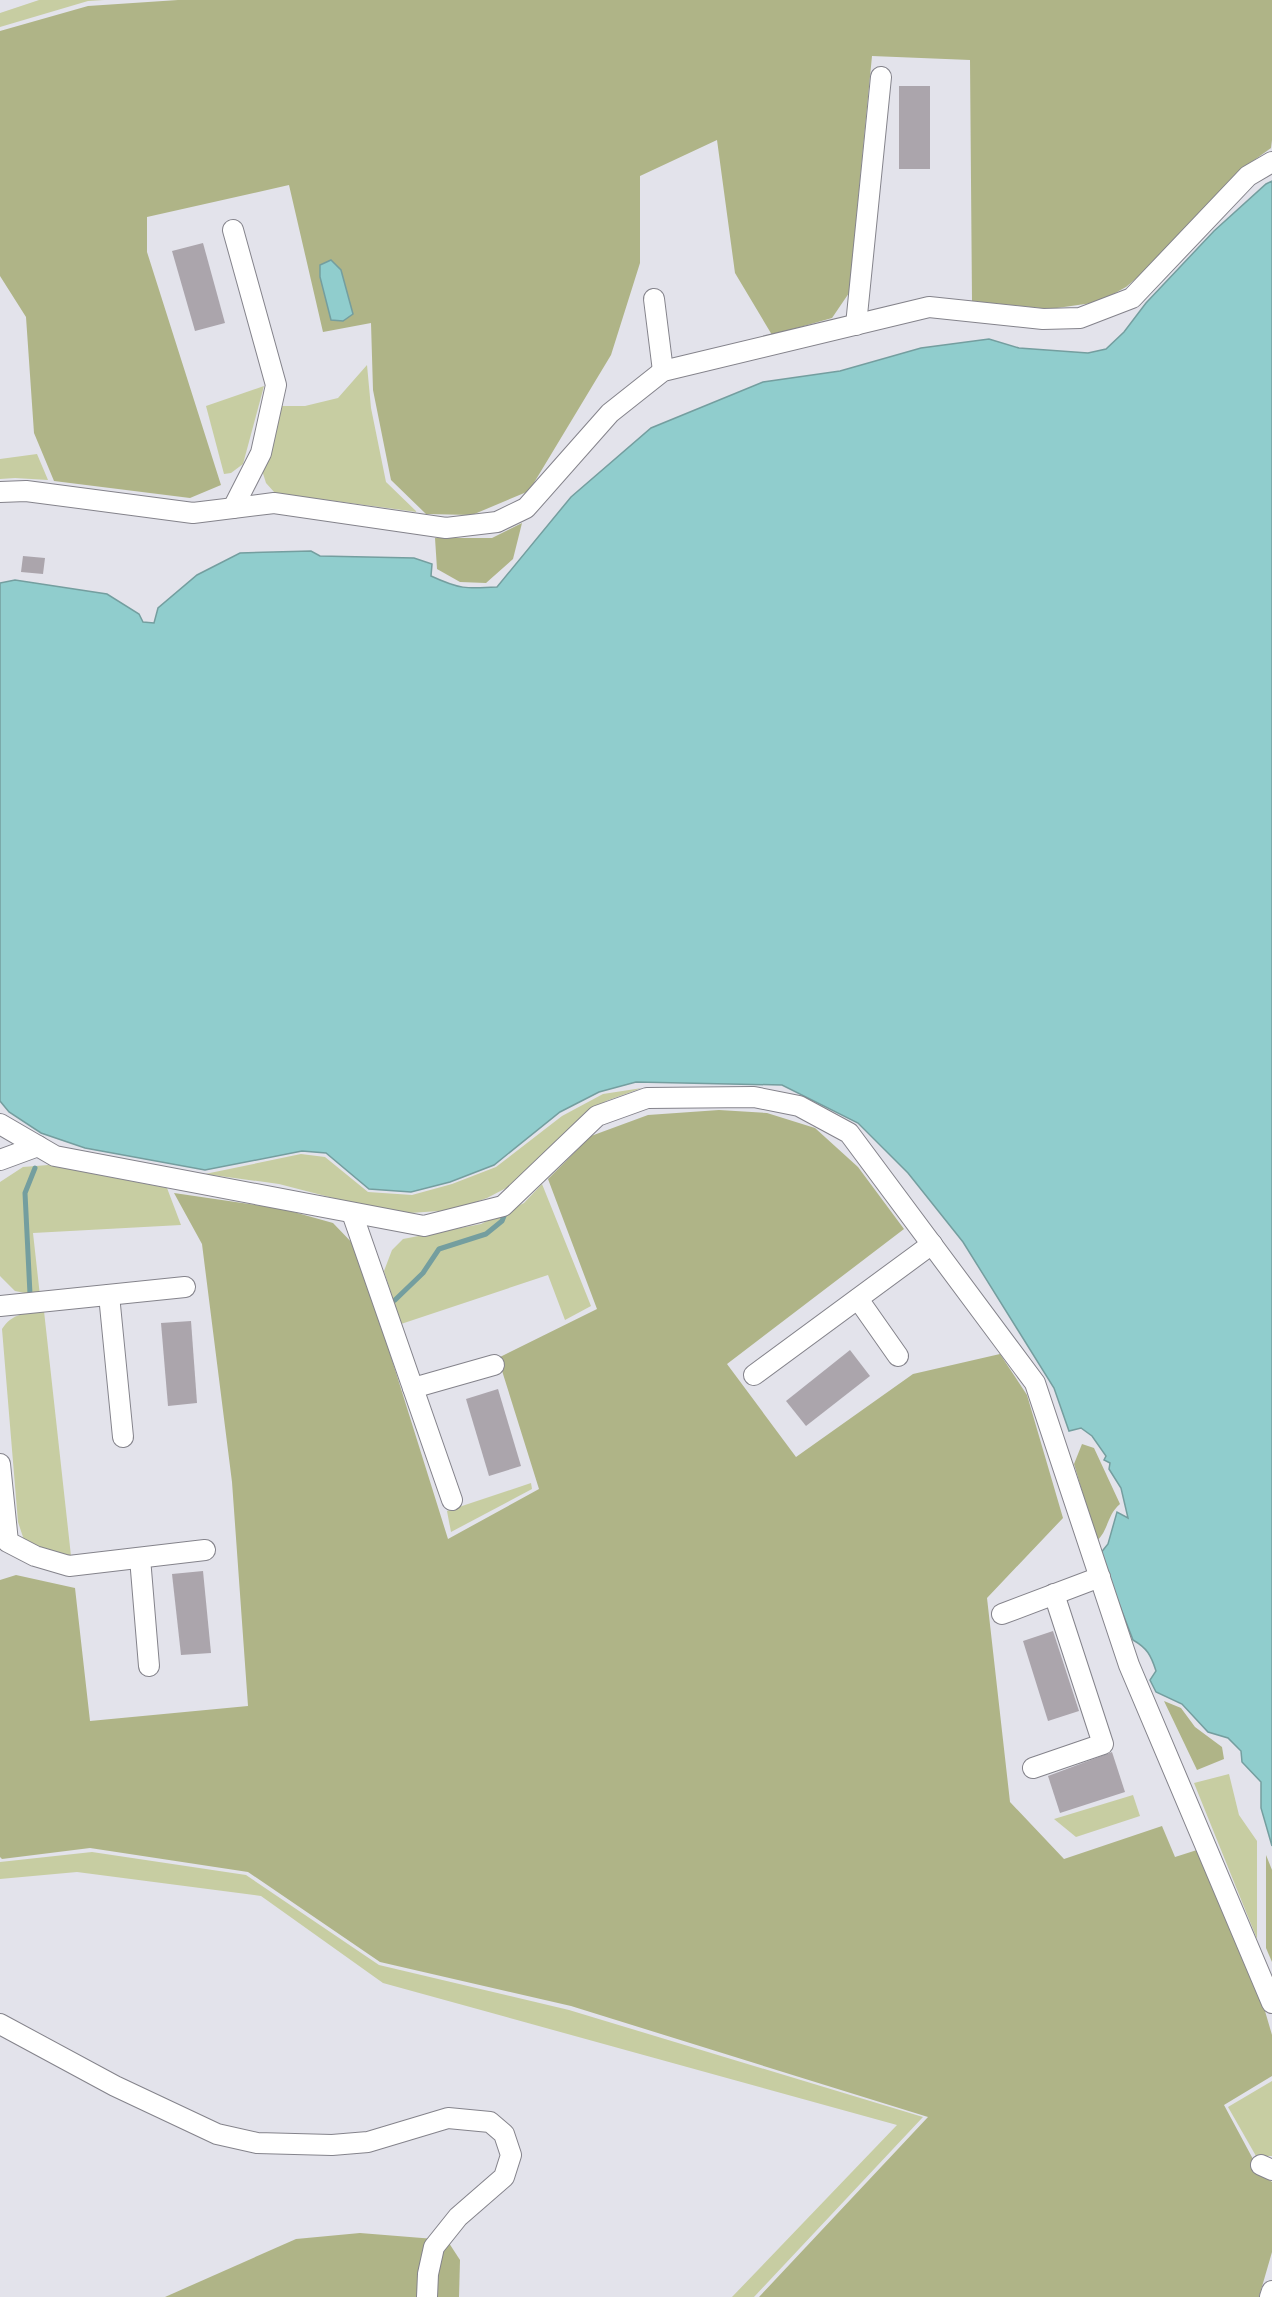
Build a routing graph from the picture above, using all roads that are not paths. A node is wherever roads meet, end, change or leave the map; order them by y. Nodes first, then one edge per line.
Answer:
1 (881, 77) dead end
2 (1272, 162) edge
3 (233, 230) dead end
4 (654, 299) dead end
5 (856, 326) junction
6 (663, 371) junction
7 (0, 492) edge
8 (233, 508) junction
9 (0, 1124) edge
10 (38, 1146) junction
11 (0, 1160) edge
12 (352, 1213) junction
13 (932, 1244) junction
14 (185, 1287) dead end
15 (109, 1295) junction
16 (858, 1299) junction
17 (0, 1306) edge
18 (898, 1356) dead end
19 (494, 1365) dead end
20 (754, 1376) dead end
21 (413, 1388) junction
22 (123, 1437) dead end
23 (0, 1464) edge
24 (452, 1500) dead end
25 (3, 1527) edge
26 (205, 1550) dead end
27 (140, 1558) junction
28 (1100, 1577) junction
29 (1054, 1594) junction
30 (1002, 1614) dead end
31 (149, 1666) dead end
32 (1033, 1768) dead end
33 (1272, 2003) edge
34 (0, 2024) edge
35 (1272, 2291) edge
36 (427, 2297) edge
37 (1270, 2297) edge

1 - 5 street
2 - 5 street
3 - 8 street
4 - 6 street
5 - 6 street
6 - 8 street
7 - 8 street
9 - 10 street
10 - 11 street
10 - 12 street
12 - 13 street
12 - 21 street
13 - 16 street
13 - 28 street
14 - 15 street
15 - 17 street
15 - 22 street
16 - 18 street
16 - 20 street
19 - 21 street
21 - 24 street
23 - 25 street
25 - 27 street
26 - 27 street
27 - 31 street
28 - 29 street
28 - 33 street
29 - 30 street
29 - 32 street
34 - 36 street
35 - 37 street

